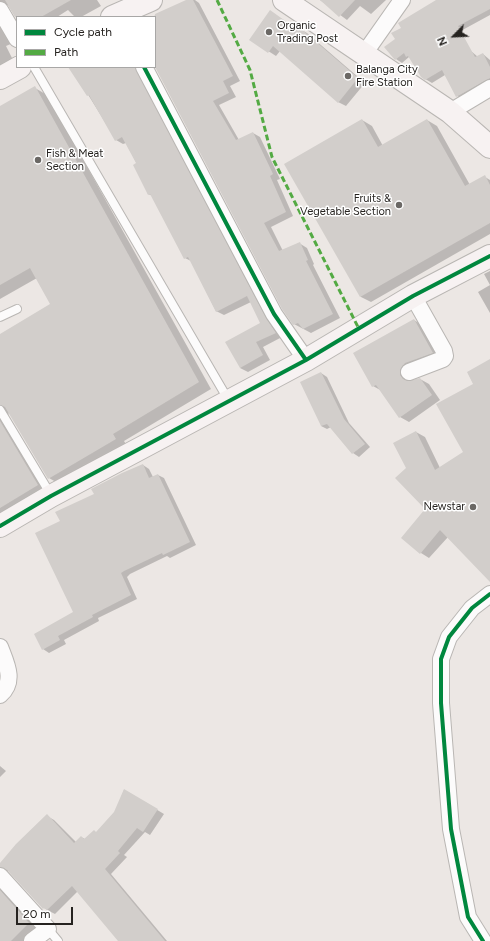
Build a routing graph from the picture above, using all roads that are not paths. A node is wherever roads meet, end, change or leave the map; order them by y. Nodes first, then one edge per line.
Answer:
1 (151, 0) edge
2 (284, 0) edge
3 (402, 0) edge
4 (0, 10) edge
5 (114, 16) edge
6 (16, 36) edge
7 (364, 54) junction
8 (18, 68) edge
9 (35, 68) edge
10 (145, 68) edge
11 (0, 78) edge
12 (490, 88) edge
13 (450, 112) junction
14 (490, 147) edge
15 (490, 256) edge
16 (413, 296) junction
17 (16, 309) dead end
18 (0, 317) edge
19 (306, 360) junction
20 (409, 372) dead end
21 (229, 401) junction
22 (0, 410) edge
23 (51, 496) junction
24 (0, 526) edge
25 (490, 594) edge
26 (0, 647) edge
27 (0, 695) edge
28 (0, 876) edge
29 (48, 929) junction
30 (32, 941) edge
31 (58, 941) edge
32 (483, 941) edge

1 - 5 street
2 - 7 street
3 - 7 street
4 - 6 street
7 - 13 street
8 - 11 street
9 - 21 lane
10 - 19 street
12 - 13 street
13 - 14 street
15 - 16 street
16 - 19 street
16 - 20 street
17 - 18 lane
19 - 21 street
21 - 23 street
22 - 23 lane
23 - 24 street
25 - 32 street
26 - 27 street
28 - 29 street
29 - 30 street
29 - 31 lane

